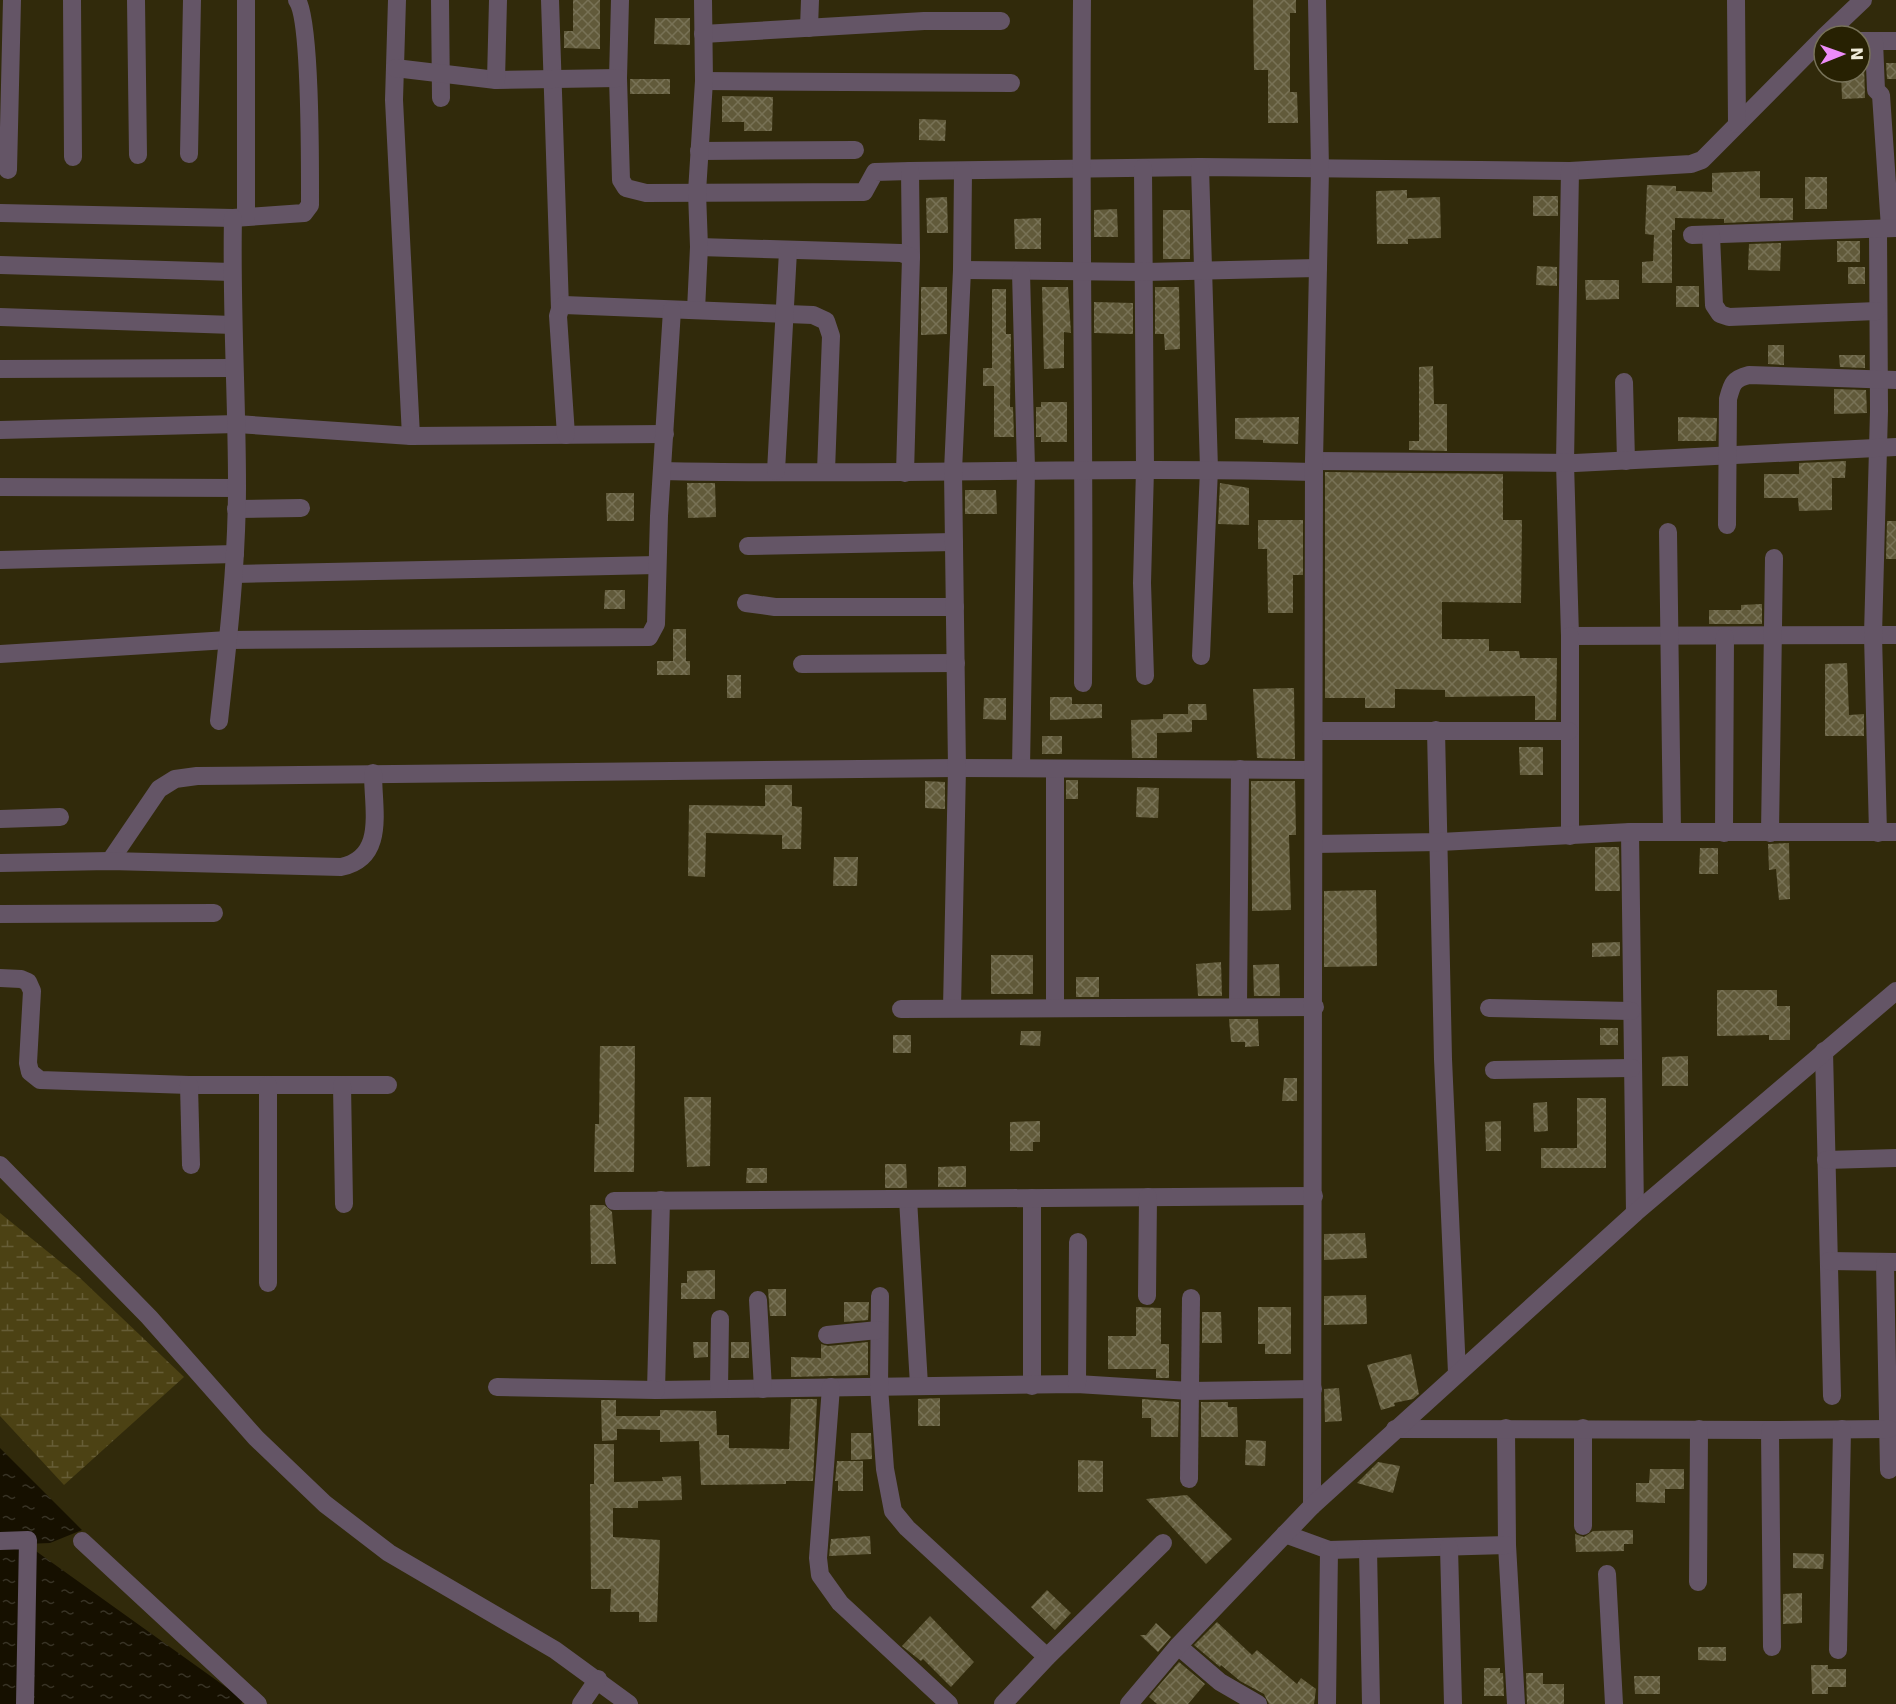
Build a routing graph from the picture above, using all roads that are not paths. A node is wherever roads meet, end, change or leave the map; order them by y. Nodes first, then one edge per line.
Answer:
1 (12, 0) edge
2 (72, 0) edge
3 (136, 0) edge
4 (192, 0) edge
5 (246, 0) edge
6 (297, 0) edge
7 (397, 0) edge
8 (440, 0) edge
9 (498, 0) edge
10 (550, 0) edge
11 (620, 0) edge
12 (703, 0) edge
13 (810, 0) edge
14 (1082, 0) edge
15 (1317, 0) edge
16 (1736, 0) edge
17 (1863, 0) edge
18 (1001, 21) dead end
19 (1838, 24) edge
20 (810, 28) junction
21 (703, 34) junction
22 (1872, 41) edge
23 (1896, 41) edge
24 (1812, 50) edge
25 (395, 68) junction
26 (1872, 68) edge
27 (439, 72) junction
28 (618, 78) junction
29 (551, 79) junction
30 (496, 80) junction
31 (704, 81) junction
32 (1011, 83) dead end
33 (441, 98) dead end
34 (1737, 123) junction
35 (855, 150) dead end
36 (699, 151) junction
37 (189, 154) dead end
38 (138, 155) dead end
39 (73, 157) dead end
40 (1200, 167) junction
41 (1143, 168) junction
42 (1081, 169) junction
43 (8, 170) dead end
44 (1320, 170) junction
45 (910, 171) junction
46 (963, 171) junction
47 (1570, 171) junction
48 (697, 192) junction
49 (0, 213) edge
50 (240, 217) junction
51 (1888, 228) edge
52 (1692, 235) dead end
53 (1712, 235) junction
54 (699, 247) junction
55 (788, 251) junction
56 (910, 257) junction
57 (0, 265) edge
58 (1318, 268) junction
59 (962, 270) junction
60 (1202, 271) junction
61 (232, 272) junction
62 (1021, 272) junction
63 (1145, 272) junction
64 (1082, 273) junction
65 (560, 309) junction
66 (672, 310) junction
67 (696, 310) junction
68 (1877, 311) junction
69 (783, 313) junction
70 (0, 317) edge
71 (233, 325) junction
72 (234, 368) junction
73 (0, 369) edge
74 (1887, 379) edge
75 (1624, 382) dead end
76 (237, 424) junction
77 (0, 430) edge
78 (665, 434) junction
79 (566, 435) junction
80 (411, 436) junction
81 (1887, 447) edge
82 (1727, 457) junction
83 (1626, 462) junction
84 (1564, 463) junction
85 (1314, 467) junction
86 (1085, 468) junction
87 (1026, 469) junction
88 (1145, 469) junction
89 (1209, 469) junction
90 (662, 471) junction
91 (776, 471) junction
92 (826, 471) junction
93 (953, 471) junction
94 (905, 473) junction
95 (0, 487) edge
96 (237, 488) junction
97 (236, 508) junction
98 (301, 508) dead end
99 (1727, 525) dead end
100 (1668, 532) dead end
101 (954, 542) junction
102 (748, 546) dead end
103 (235, 554) junction
104 (1774, 558) dead end
105 (0, 560) edge
106 (657, 565) junction
107 (235, 574) junction
108 (746, 603) dead end
109 (955, 607) junction
110 (1874, 635) junction
111 (1896, 635) edge
112 (1570, 636) junction
113 (1774, 636) junction
114 (1671, 637) junction
115 (1725, 637) junction
116 (228, 640) junction
117 (0, 654) edge
118 (1201, 656) dead end
119 (956, 663) junction
120 (802, 664) dead end
121 (1145, 676) dead end
122 (1083, 683) dead end
123 (219, 721) dead end
124 (1314, 730) junction
125 (1436, 730) junction
126 (1569, 731) junction
127 (957, 768) junction
128 (1021, 768) junction
129 (1055, 769) junction
130 (1240, 769) junction
131 (1314, 770) junction
132 (374, 773) junction
133 (60, 817) dead end
134 (0, 819) edge
135 (1630, 832) junction
136 (1672, 832) junction
137 (1887, 832) edge
138 (1724, 833) junction
139 (1770, 833) junction
140 (1570, 836) junction
141 (1440, 843) junction
142 (1314, 844) junction
143 (110, 861) junction
144 (0, 863) edge
145 (214, 913) dead end
146 (0, 914) edge
147 (0, 978) edge
148 (1896, 991) edge
149 (1238, 1007) junction
150 (1315, 1007) junction
151 (901, 1008) dead end
152 (952, 1008) junction
153 (1055, 1008) junction
154 (1489, 1008) dead end
155 (1631, 1011) junction
156 (1824, 1051) junction
157 (1632, 1068) junction
158 (1494, 1070) dead end
159 (189, 1085) junction
160 (268, 1085) junction
161 (342, 1085) junction
162 (388, 1085) dead end
163 (1896, 1158) edge
164 (1826, 1160) junction
165 (0, 1165) edge
166 (190, 1165) dead end
167 (1314, 1196) junction
168 (1148, 1197) junction
169 (908, 1198) junction
170 (1032, 1198) junction
171 (661, 1200) junction
172 (614, 1201) dead end
173 (344, 1204) dead end
174 (1635, 1213) junction
175 (1078, 1242) dead end
176 (1829, 1261) junction
177 (1891, 1262) edge
178 (268, 1283) dead end
179 (880, 1296) dead end
180 (1147, 1296) dead end
181 (1191, 1298) dead end
182 (758, 1300) dead end
183 (720, 1319) dead end
184 (878, 1330) junction
185 (827, 1335) dead end
186 (1457, 1374) junction
187 (1077, 1384) junction
188 (919, 1385) junction
189 (1032, 1386) junction
190 (497, 1387) dead end
191 (831, 1387) junction
192 (879, 1387) junction
193 (718, 1389) junction
194 (763, 1389) junction
195 (1313, 1389) junction
196 (656, 1390) junction
197 (1190, 1391) junction
198 (1832, 1396) dead end
199 (1506, 1428) junction
200 (1583, 1428) junction
201 (1395, 1429) junction
202 (1699, 1429) junction
203 (1889, 1429) junction
204 (1770, 1430) junction
205 (1842, 1430) junction
206 (1890, 1470) dead end
207 (1189, 1479) dead end
208 (1312, 1506) junction
209 (1583, 1526) dead end
210 (1285, 1534) junction
211 (0, 1541) edge
212 (82, 1541) dead end
213 (1163, 1544) dead end
214 (1507, 1545) junction
215 (1449, 1547) junction
216 (1368, 1549) junction
217 (1329, 1550) junction
218 (1607, 1574) dead end
219 (1698, 1582) dead end
220 (1178, 1646) junction
221 (1772, 1647) dead end
222 (1838, 1650) dead end
223 (1047, 1657) junction
224 (598, 1679) junction
225 (25, 1704) edge
226 (258, 1704) edge
227 (581, 1704) edge
228 (629, 1704) edge
229 (949, 1704) edge
230 (1004, 1704) edge
231 (1129, 1704) edge
232 (1258, 1704) edge
233 (1327, 1704) edge
234 (1371, 1704) edge
235 (1453, 1704) edge
236 (1516, 1704) edge
237 (1614, 1704) edge

1 - 43 street
2 - 39 street
3 - 38 street
4 - 37 street
5 - 50 street
6 - 50 street
7 - 25 street
8 - 27 street
9 - 30 street
10 - 29 street
11 - 28 street
12 - 21 street
13 - 20 street
14 - 42 street
15 - 44 street
16 - 34 street
17 - 19 street
18 - 20 street
20 - 21 street
21 - 31 street
22 - 23 street
24 - 34 street
25 - 27 street
25 - 80 street
26 - 51 street
27 - 30 street
27 - 33 street
28 - 29 street
28 - 48 street
29 - 30 street
29 - 65 street
31 - 32 street
31 - 36 street
34 - 47 street
35 - 36 street
36 - 48 street
40 - 41 street
40 - 44 street
40 - 60 street
41 - 42 street
41 - 63 street
42 - 46 street
42 - 64 street
44 - 47 street
44 - 58 street
45 - 46 street
45 - 48 street
45 - 56 street
46 - 59 street
47 - 84 street
48 - 54 street
49 - 50 street
50 - 61 street
51 - 53 street
51 - 68 street
52 - 53 street
53 - 68 street
54 - 55 street
54 - 67 street
55 - 56 street
55 - 69 street
56 - 94 street
57 - 61 street
58 - 60 street
58 - 85 street
59 - 62 street
59 - 93 street
60 - 63 street
60 - 89 street
61 - 71 street
62 - 64 street
62 - 87 street
63 - 64 street
63 - 88 street
64 - 86 street
65 - 66 street
65 - 79 street
66 - 67 street
66 - 78 street
67 - 69 street
68 - 74 street
69 - 91 street
69 - 92 street
70 - 71 street
71 - 72 street
72 - 73 street
72 - 76 street
74 - 81 street
74 - 82 street
75 - 83 street
76 - 77 street
76 - 80 street
76 - 96 street
78 - 79 street
78 - 90 street
79 - 80 street
81 - 82 street
81 - 110 street
82 - 83 street
82 - 99 street
83 - 84 street
84 - 85 street
84 - 112 street
85 - 89 street
85 - 124 street
86 - 87 street
86 - 88 street
86 - 122 street
87 - 93 street
87 - 128 street
88 - 89 street
88 - 121 street
89 - 118 street
90 - 91 street
90 - 106 street
91 - 92 street
92 - 94 street
93 - 94 street
93 - 101 street
95 - 96 street
96 - 97 street
97 - 98 street
97 - 103 street
100 - 114 street
101 - 102 street
101 - 109 street
103 - 105 street
103 - 107 street
104 - 113 street
106 - 107 street
106 - 116 street
107 - 116 street
108 - 109 street
109 - 119 street
110 - 111 street
110 - 113 street
110 - 137 street
112 - 114 street
112 - 126 street
113 - 115 street
113 - 139 street
114 - 115 street
114 - 136 street
115 - 138 street
116 - 117 street
116 - 123 street
119 - 120 street
119 - 127 street
124 - 125 street
124 - 131 street
125 - 126 street
125 - 141 street
126 - 140 street
127 - 128 street
127 - 132 street
127 - 152 street
128 - 129 street
129 - 130 street
129 - 153 street
130 - 131 street
130 - 149 street
131 - 142 street
132 - 143 street
132 - 143 street
133 - 134 street
135 - 136 street
135 - 140 street
135 - 155 street
136 - 138 street
137 - 139 street
138 - 139 street
140 - 141 street
141 - 142 street
141 - 186 street
142 - 150 street
143 - 144 street
145 - 146 street
147 - 159 street
148 - 156 street
149 - 150 street
149 - 153 street
150 - 167 street
151 - 152 street
152 - 153 street
154 - 155 street
155 - 157 street
156 - 164 street
156 - 174 street
157 - 158 street
157 - 174 street
159 - 160 street
159 - 166 street
160 - 161 street
160 - 178 street
161 - 162 street
161 - 173 street
163 - 164 street
164 - 176 street
165 - 224 street
167 - 168 street
167 - 195 street
168 - 170 street
168 - 180 street
169 - 170 street
169 - 171 street
169 - 188 street
170 - 189 street
171 - 172 street
171 - 196 street
174 - 186 street
175 - 187 street
176 - 177 street
176 - 198 street
177 - 203 street
179 - 184 street
181 - 197 street
182 - 194 street
183 - 193 street
184 - 185 street
184 - 192 street
186 - 201 street
187 - 189 street
187 - 197 street
188 - 189 street
188 - 192 street
190 - 196 street
191 - 192 street
191 - 194 street
191 - 229 street
192 - 223 street
193 - 194 street
193 - 196 street
195 - 197 street
195 - 208 street
197 - 207 street
199 - 200 street
199 - 201 street
199 - 214 street
200 - 202 street
200 - 209 street
201 - 208 street
202 - 204 street
202 - 219 street
203 - 205 street
203 - 206 street
204 - 205 street
204 - 221 street
205 - 222 street
208 - 210 street
210 - 217 street
210 - 220 street
211 - 225 street
212 - 226 street
213 - 223 street
214 - 215 street
214 - 236 street
215 - 216 street
215 - 235 street
216 - 217 street
216 - 234 street
217 - 233 street
218 - 237 street
220 - 231 street
220 - 232 street
223 - 230 street
224 - 227 street
224 - 228 street

